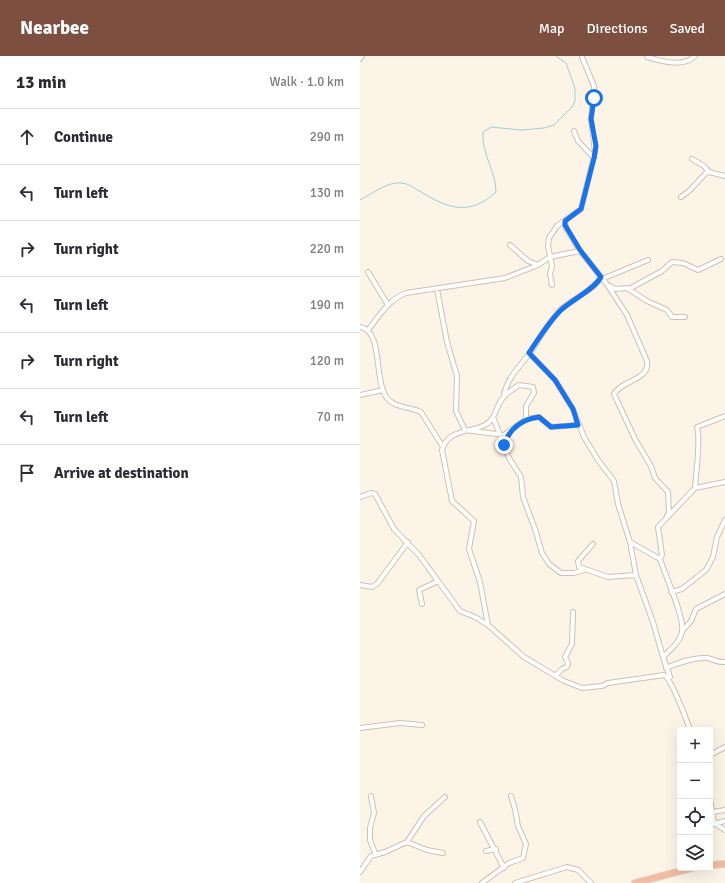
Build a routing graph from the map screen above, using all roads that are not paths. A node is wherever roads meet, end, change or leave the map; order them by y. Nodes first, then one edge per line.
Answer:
1 (362, 56) edge
2 (695, 56) edge
3 (582, 57) edge
4 (647, 57) dead end
5 (360, 59) edge
6 (574, 131) dead end
7 (594, 158) junction
8 (692, 159) dead end
9 (709, 172) junction
10 (725, 176) edge
11 (681, 197) dead end
12 (565, 221) junction
13 (510, 245) dead end
14 (580, 250) junction
15 (550, 257) junction
16 (721, 259) dead end
17 (648, 260) dead end
18 (538, 265) junction
19 (368, 272) dead end
20 (601, 278) junction
21 (608, 285) junction
22 (552, 286) dead end
23 (437, 289) junction
24 (629, 289) junction
25 (388, 305) junction
26 (685, 317) dead end
27 (360, 327) edge
28 (368, 330) junction
29 (529, 353) junction
30 (383, 390) junction
31 (504, 394) dead end
32 (360, 395) edge
33 (493, 416) junction
34 (725, 416) edge
35 (526, 419) junction
36 (578, 425) junction
37 (465, 430) junction
38 (511, 431) junction
39 (500, 435) junction
40 (504, 445) junction
41 (443, 447) junction
42 (725, 481) edge
43 (695, 488) junction
44 (360, 496) edge
45 (667, 516) junction
46 (725, 520) edge
47 (408, 542) junction
48 (630, 542) junction
49 (592, 544) dead end
50 (660, 559) junction
51 (584, 570) junction
52 (636, 575) junction
53 (438, 582) junction
54 (360, 585) edge
55 (671, 592) junction
56 (725, 594) edge
57 (422, 604) dead end
58 (573, 612) dead end
59 (488, 624) junction
60 (682, 631) junction
61 (663, 657) junction
62 (725, 662) edge
63 (666, 668) junction
64 (555, 676) junction
65 (671, 682) junction
66 (422, 725) dead end
67 (689, 727) edge
68 (360, 728) edge
69 (725, 747) edge
70 (713, 753) edge
71 (371, 796) dead end
72 (511, 796) dead end
73 (445, 797) dead end
74 (725, 810) edge
75 (713, 812) edge
76 (725, 821) edge
77 (480, 822) dead end
78 (713, 824) edge
79 (713, 824) edge
80 (725, 830) edge
81 (408, 842) junction
82 (496, 849) junction
83 (486, 851) dead end
84 (375, 853) junction
85 (443, 853) dead end
86 (725, 864) edge
87 (713, 865) edge
88 (504, 868) junction
89 (680, 871) edge
90 (360, 872) edge
91 (482, 883) edge
92 (515, 883) edge
93 (591, 883) edge
94 (635, 883) edge

1 - 5 street
2 - 4 street
3 - 7 street
6 - 7 street
7 - 12 street
8 - 9 street
9 - 10 street
9 - 11 street
12 - 14 street
12 - 15 street
13 - 18 street
14 - 15 street
14 - 20 street
15 - 18 street
15 - 22 street
16 - 24 street
17 - 20 street
18 - 23 street
19 - 25 street
20 - 21 street
20 - 29 street
21 - 24 street
21 - 45 street
23 - 25 street
23 - 37 street
24 - 26 street
25 - 28 street
27 - 28 street
28 - 30 street
29 - 31 street
29 - 36 street
30 - 32 street
30 - 41 street
33 - 35 street
33 - 37 street
33 - 39 street
34 - 43 street
35 - 36 street
35 - 38 street
36 - 48 street
37 - 39 street
37 - 41 street
38 - 39 street
38 - 40 street
39 - 40 street
40 - 51 street
41 - 59 street
42 - 43 street
43 - 45 street
44 - 47 street
45 - 50 street
46 - 55 street
47 - 53 street
47 - 54 street
48 - 50 street
48 - 52 street
49 - 51 street
50 - 55 street
51 - 52 street
52 - 61 street
53 - 57 street
53 - 59 street
55 - 60 street
56 - 60 street
58 - 64 street
59 - 64 street
60 - 61 street
61 - 63 street
62 - 63 street
63 - 65 street
64 - 65 street
65 - 67 street
66 - 68 street
69 - 70 street
71 - 84 street
72 - 88 street
73 - 81 street
74 - 75 street
76 - 78 street
77 - 82 street
79 - 80 street
81 - 84 street
81 - 85 street
82 - 83 street
82 - 88 street
84 - 90 street
86 - 87 highway
88 - 91 street
89 - 94 highway
92 - 93 street

